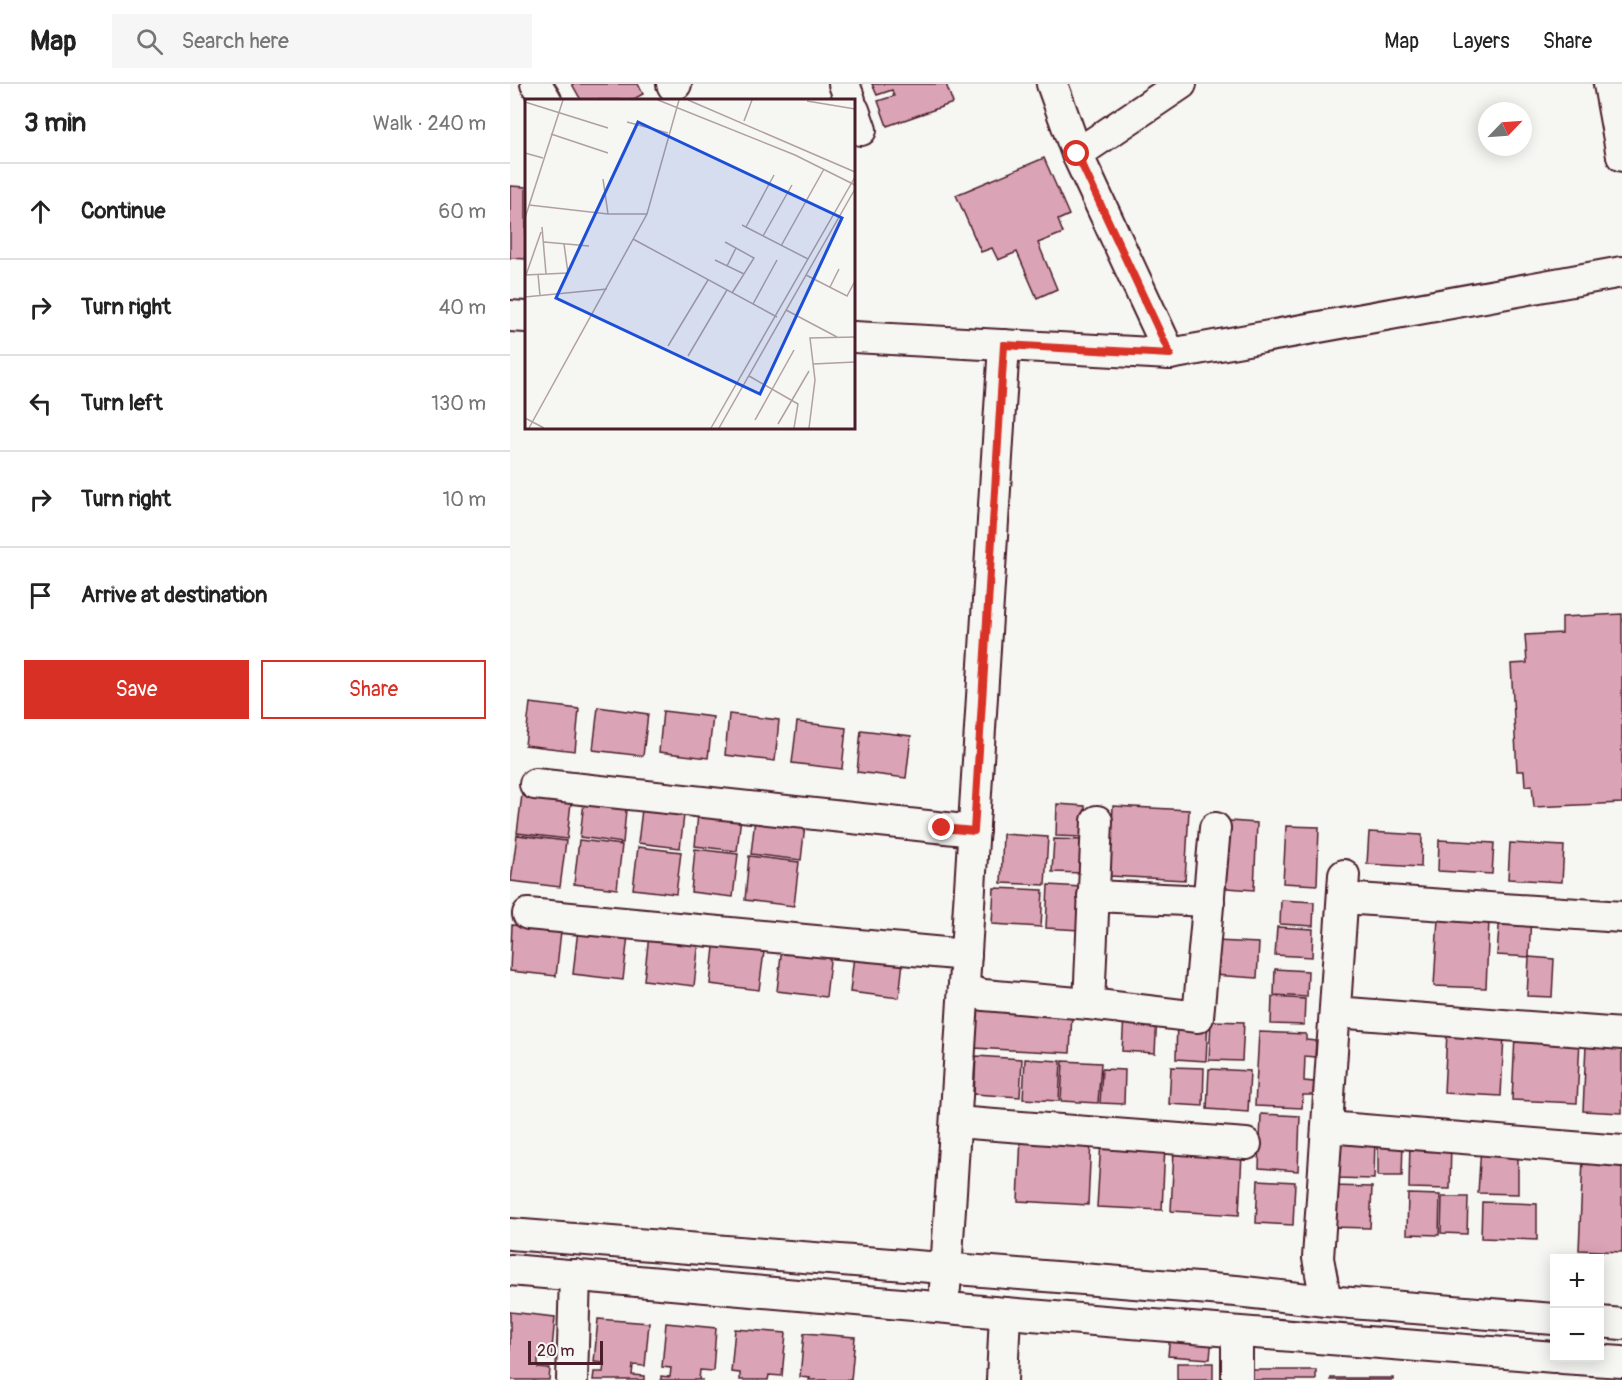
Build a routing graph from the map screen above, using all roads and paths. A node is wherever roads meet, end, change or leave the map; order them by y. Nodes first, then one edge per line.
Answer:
1 (536, 84) edge
2 (844, 84) edge
3 (1052, 84) edge
4 (1180, 84) edge
5 (1609, 84) edge
6 (545, 99) edge
7 (850, 99) edge
8 (1077, 154) junction
9 (1622, 156) edge
10 (1622, 272) edge
11 (510, 316) edge
12 (525, 317) edge
13 (855, 337) edge
14 (1004, 345) junction
15 (1170, 354) junction
16 (535, 783) dead end
17 (1097, 821) dead end
18 (1215, 828) dead end
19 (974, 831) junction
20 (1093, 896) junction
21 (1209, 901) junction
22 (528, 914) dead end
23 (1622, 917) edge
24 (966, 955) junction
25 (964, 990) junction
26 (1089, 1004) junction
27 (1335, 1012) junction
28 (1622, 1034) edge
29 (956, 1122) junction
30 (1327, 1126) junction
31 (1246, 1144) dead end
32 (1622, 1151) edge
33 (510, 1234) edge
34 (510, 1270) edge
35 (946, 1270) junction
36 (574, 1275) junction
37 (1326, 1301) junction
38 (944, 1308) junction
39 (1005, 1313) junction
40 (1550, 1319) edge
41 (1604, 1322) edge
42 (1622, 1324) edge
43 (1237, 1332) junction
44 (1550, 1357) edge
45 (1604, 1361) edge
46 (1622, 1362) edge
47 (572, 1380) edge
48 (1002, 1380) edge
49 (1237, 1380) edge

1 - 6 street
2 - 7 street
3 - 8 street
4 - 8 street
5 - 9 street
8 - 15 street
10 - 15 street
11 - 12 street
13 - 14 street
14 - 15 street
14 - 19 street
16 - 19 street
17 - 20 street
18 - 21 street
19 - 24 street
20 - 21 street
20 - 26 street
21 - 26 street
22 - 24 street
23 - 27 street
24 - 25 street
25 - 26 street
25 - 29 street
27 - 28 street
27 - 30 street
29 - 31 street
29 - 35 street
30 - 32 street
30 - 37 street
33 - 35 street
34 - 36 street
35 - 37 street
35 - 38 street
36 - 38 street
36 - 47 street
37 - 40 street
38 - 39 street
39 - 43 street
39 - 48 street
41 - 42 street
43 - 44 street
43 - 49 street
45 - 46 street

